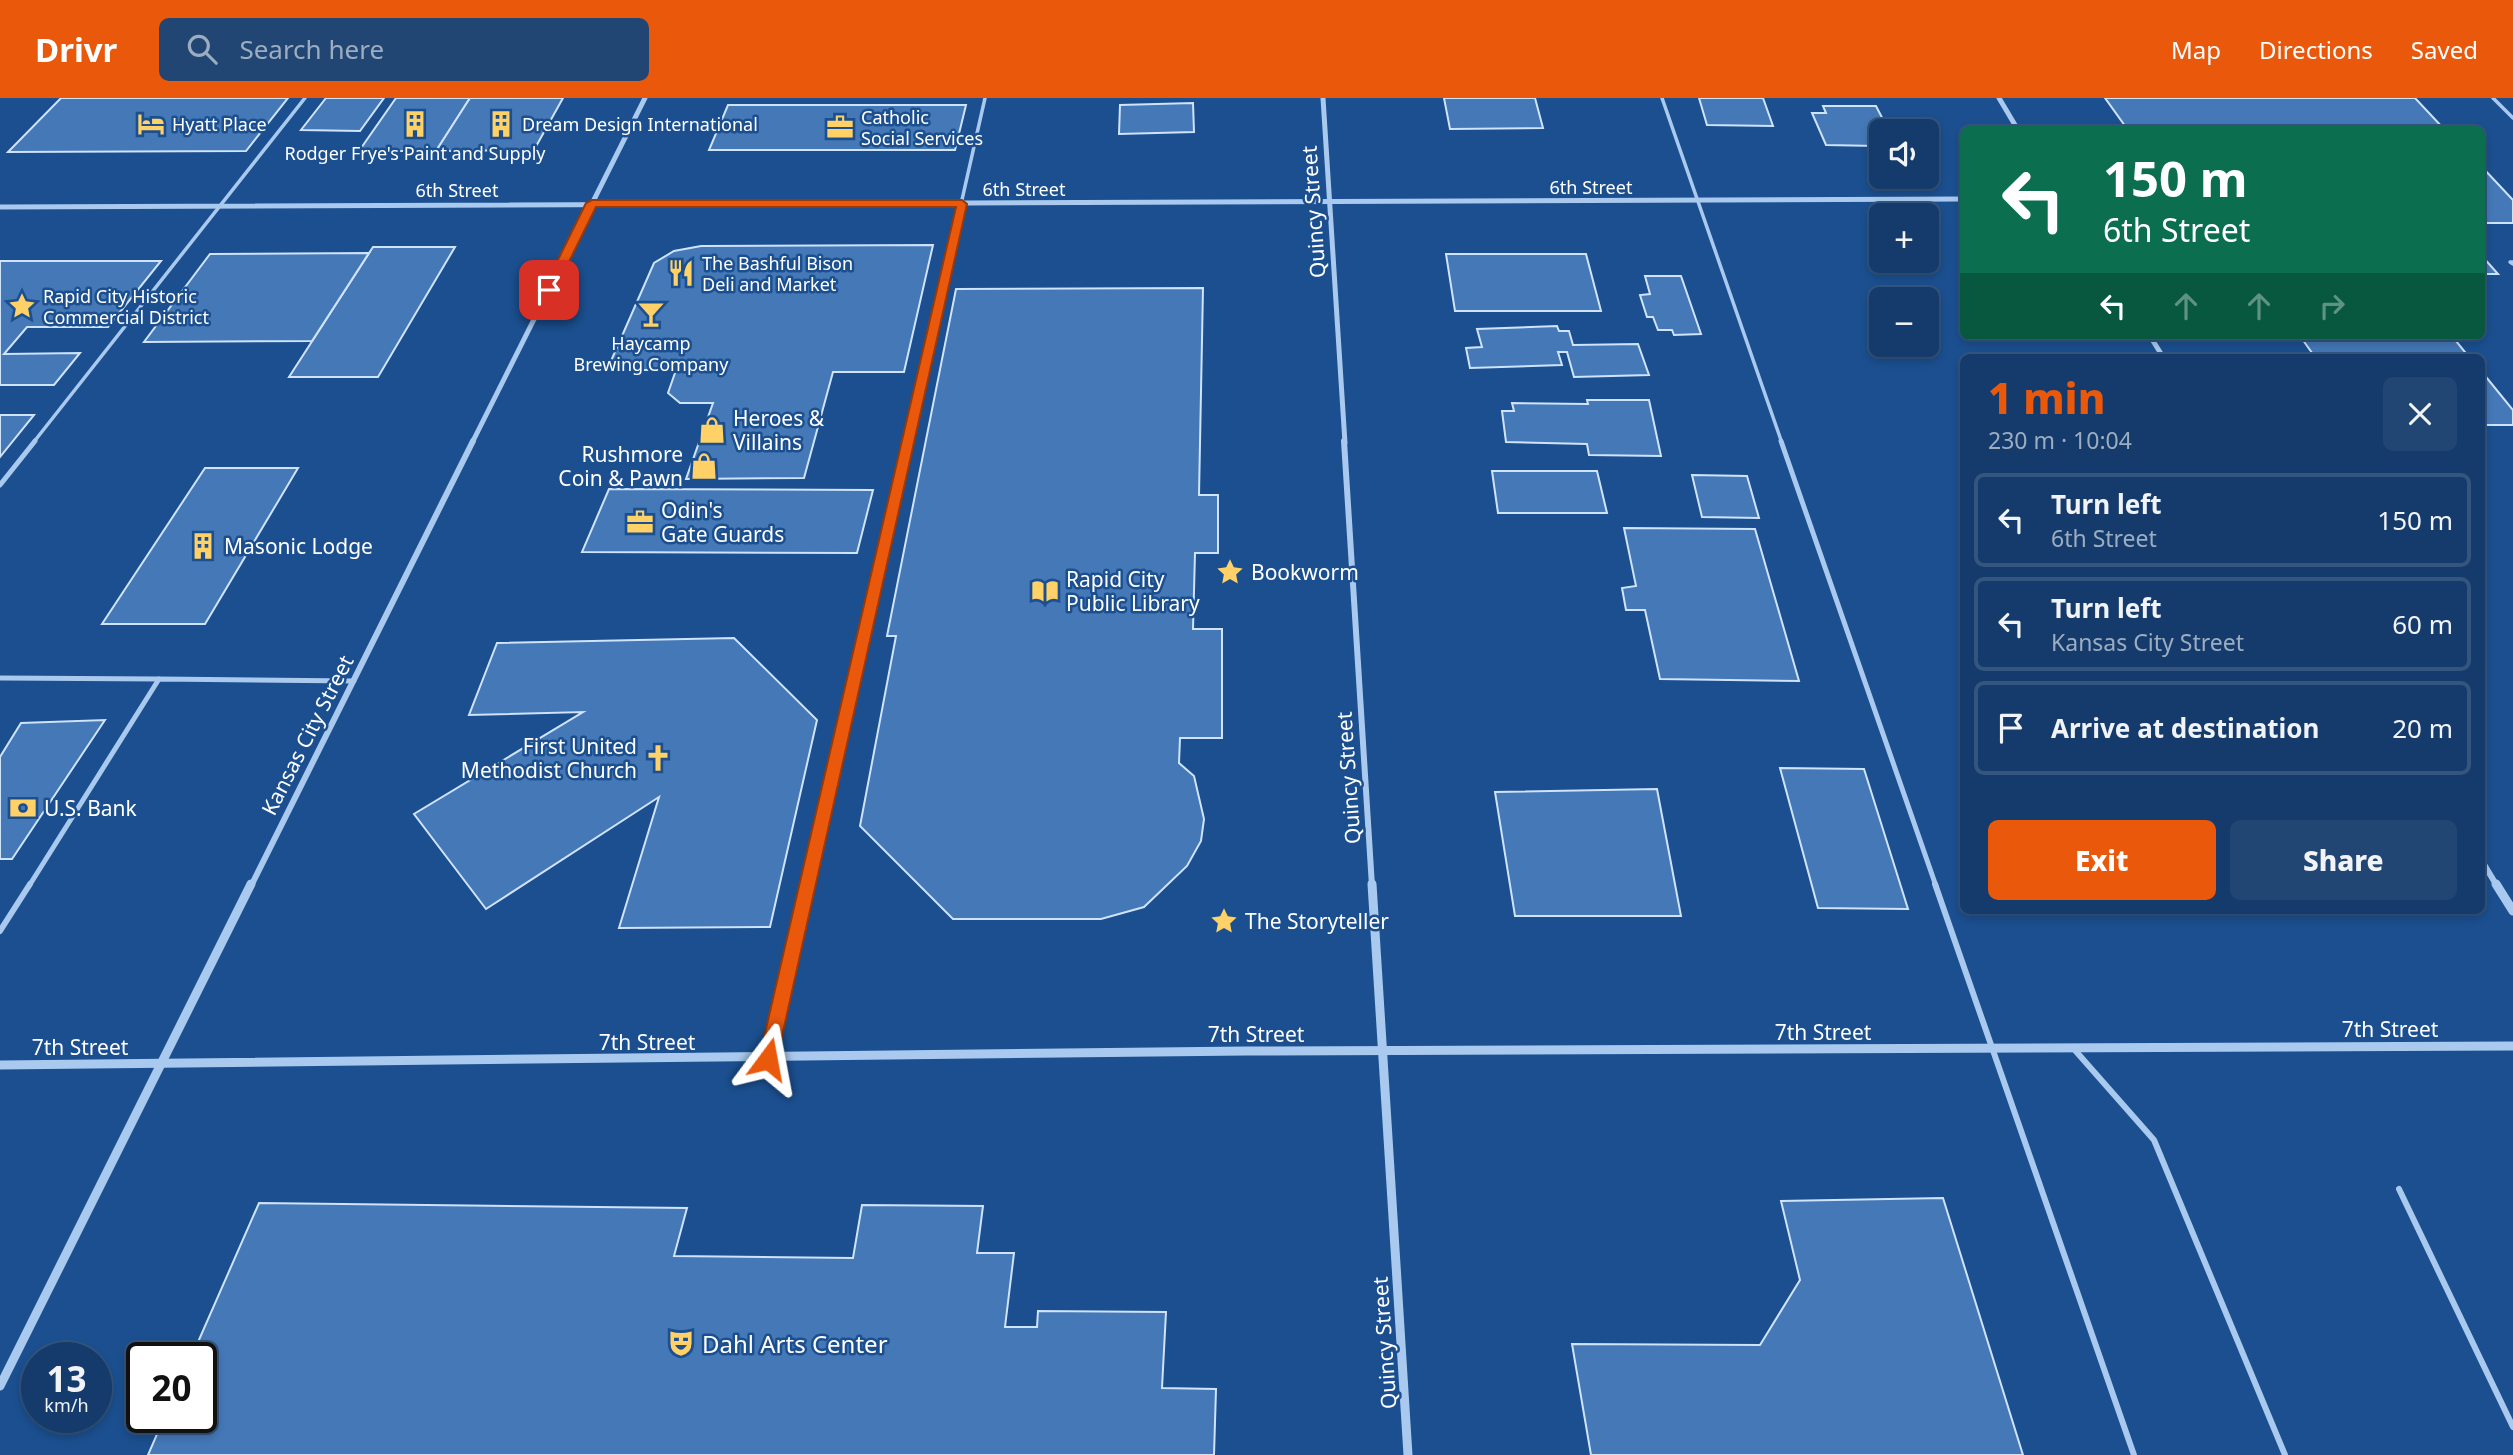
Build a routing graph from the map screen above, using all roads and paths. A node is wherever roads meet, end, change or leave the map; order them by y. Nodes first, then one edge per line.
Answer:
1 (305, 98) edge
2 (645, 98) edge
3 (985, 98) edge
4 (1322, 98) edge
5 (1662, 98) edge
6 (1998, 98) edge
7 (2493, 98) edge
8 (2513, 118) edge
9 (2016, 126) edge
10 (1960, 199) edge
11 (1699, 200) junction
12 (1330, 202) junction
13 (592, 203) junction
14 (962, 204) junction
15 (219, 206) junction
16 (0, 207) edge
17 (0, 485) edge
18 (0, 678) edge
19 (159, 679) junction
20 (354, 681) junction
21 (2485, 866) edge
22 (2513, 911) edge
23 (0, 931) edge
24 (2513, 1046) edge
25 (2073, 1048) junction
26 (1992, 1049) junction
27 (1383, 1052) junction
28 (768, 1059) junction
29 (163, 1064) junction
30 (0, 1065) edge
31 (2399, 1189) dead end
32 (0, 1386) edge
33 (2513, 1427) edge
34 (1408, 1455) edge
35 (2134, 1455) edge
36 (2285, 1455) edge

1 - 15 lane
2 - 13 street, Kansas City Street
3 - 14 lane
4 - 12 street, Quincy Street
5 - 11 lane
6 - 9 street
7 - 8 lane
10 - 11 street, 6th Street
11 - 12 street, 6th Street
11 - 26 lane
12 - 14 street, 6th Street
12 - 27 street, Quincy Street
13 - 14 street, 6th Street
13 - 15 street, 6th Street
13 - 20 street, Kansas City Street
14 - 28 lane
15 - 16 street, 6th Street
15 - 17 lane
18 - 19 lane
19 - 20 lane
19 - 23 lane
20 - 29 street, Kansas City Street
21 - 22 street
24 - 25 street, 7th Street
25 - 26 street, 7th Street
25 - 36 lane
26 - 27 street, 7th Street
26 - 35 lane
27 - 28 street, 7th Street
27 - 34 street, Quincy Street
28 - 29 street, 7th Street
29 - 30 street, 7th Street
29 - 32 street, Kansas City Street
31 - 33 lane

